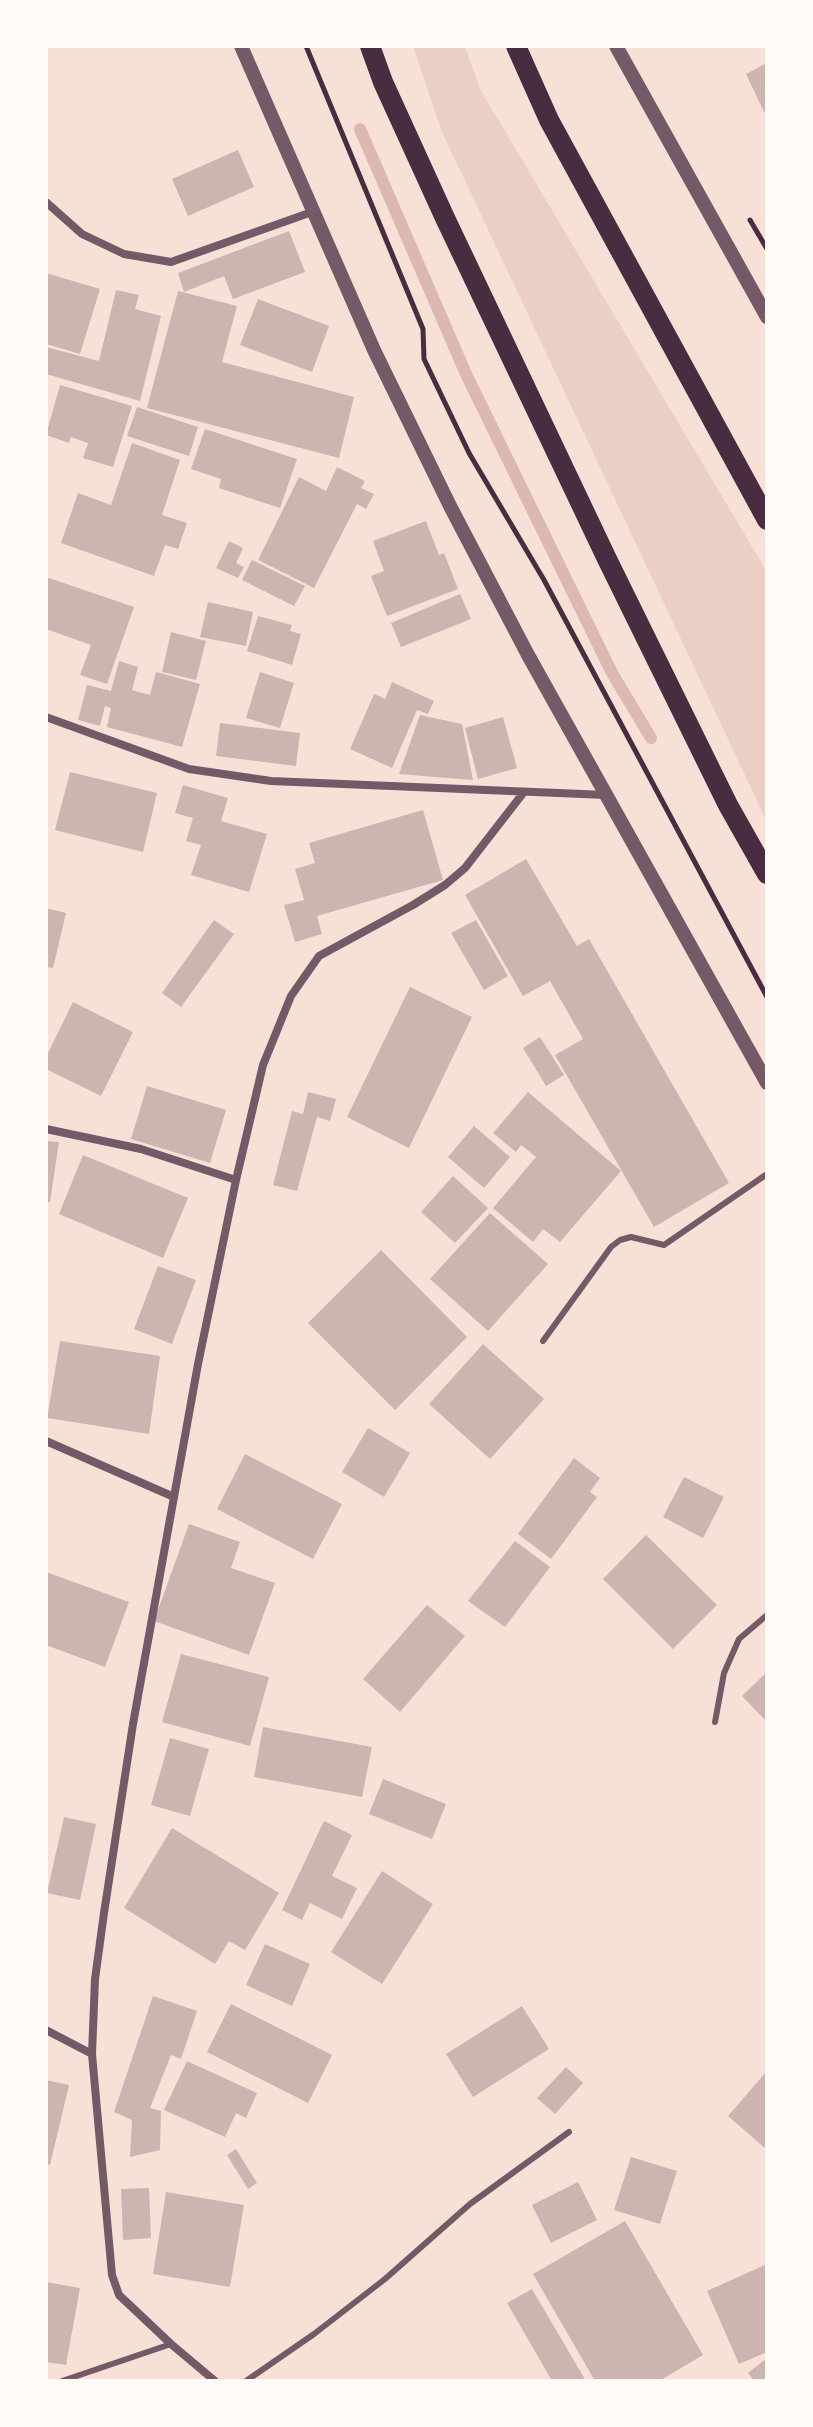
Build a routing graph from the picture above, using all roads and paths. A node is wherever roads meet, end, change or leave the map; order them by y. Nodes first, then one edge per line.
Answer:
1 (241, 46) edge
2 (306, 46) edge
3 (370, 46) edge
4 (516, 46) edge
5 (616, 46) edge
6 (46, 202) edge
7 (312, 212) junction
8 (767, 317) edge
9 (767, 520) edge
10 (46, 717) edge
11 (524, 792) junction
12 (607, 796) junction
13 (767, 874) edge
14 (767, 997) edge
15 (767, 1083) edge
16 (46, 1129) edge
17 (767, 1174) edge
18 (236, 1180) junction
19 (543, 1341) dead end
20 (46, 1441) edge
21 (174, 1497) junction
22 (767, 1615) edge
23 (715, 1722) dead end
24 (46, 2030) edge
25 (92, 2054) junction
26 (569, 2132) dead end
27 (171, 2344) junction
28 (62, 2381) edge
29 (215, 2381) edge
30 (246, 2381) edge

1 - 7 street
2 - 14 path
3 - 13 main road
4 - 9 main road
5 - 8 street
6 - 7 street
7 - 12 street
10 - 11 street
11 - 12 street
11 - 18 street
12 - 15 street
16 - 18 street
17 - 19 lane
18 - 21 street
20 - 21 street
21 - 25 street
22 - 23 lane
24 - 25 street
25 - 27 street
26 - 30 lane
27 - 28 lane
27 - 29 street

